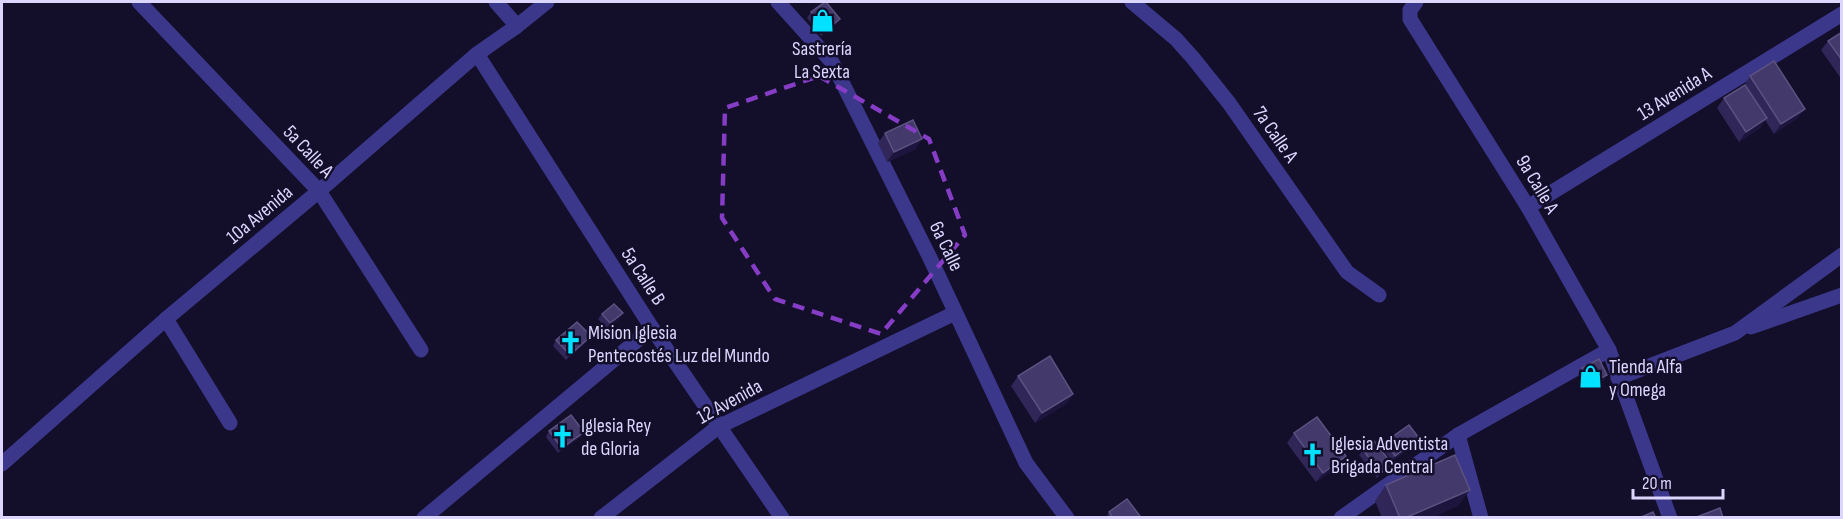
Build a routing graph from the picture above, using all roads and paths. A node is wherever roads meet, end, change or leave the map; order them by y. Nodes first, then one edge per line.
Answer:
1 (139, 2) edge
2 (496, 2) edge
3 (547, 2) edge
4 (778, 2) edge
5 (1132, 2) edge
6 (1416, 2) edge
7 (1842, 14) edge
8 (517, 26) junction
9 (477, 54) junction
10 (319, 191) junction
11 (1528, 207) junction
12 (1842, 255) edge
13 (1378, 295) dead end
14 (1842, 296) edge
15 (955, 313) junction
16 (166, 319) junction
17 (652, 328) junction
18 (1735, 333) junction
19 (420, 350) dead end
20 (1609, 351) junction
21 (1618, 378) junction
22 (230, 423) dead end
23 (718, 427) junction
24 (1458, 435) junction
25 (2, 464) edge
26 (424, 518) edge
27 (602, 518) edge
28 (782, 518) edge
29 (1067, 518) edge
30 (1341, 518) edge
31 (1481, 518) edge
32 (1670, 518) edge

1 - 10 street, 5a Calle A
2 - 8 street
3 - 8 street, 10a Avenida
4 - 15 street, 6a Calle
5 - 13 street, 7a Calle A
6 - 11 street, 9a Calle A
7 - 11 street, 13 Avenida A
8 - 9 street, 10a Avenida
9 - 10 street, 10a Avenida
9 - 17 street, 5a Calle B
10 - 16 street, 10a Avenida
10 - 19 street, 5a Calle A
11 - 20 street, 9a Calle A
12 - 18 street
14 - 18 street
15 - 23 street, 12 Avenida
15 - 29 street, 6a Calle
16 - 22 street
16 - 25 street, 10a Avenida
17 - 23 street, 5a Calle B
17 - 26 street
18 - 21 street
20 - 21 street, 9a Calle A
20 - 24 street
21 - 32 street, 9a Calle A
23 - 27 street, 12 Avenida
23 - 28 street, 5a Calle B
24 - 30 street
24 - 31 street

